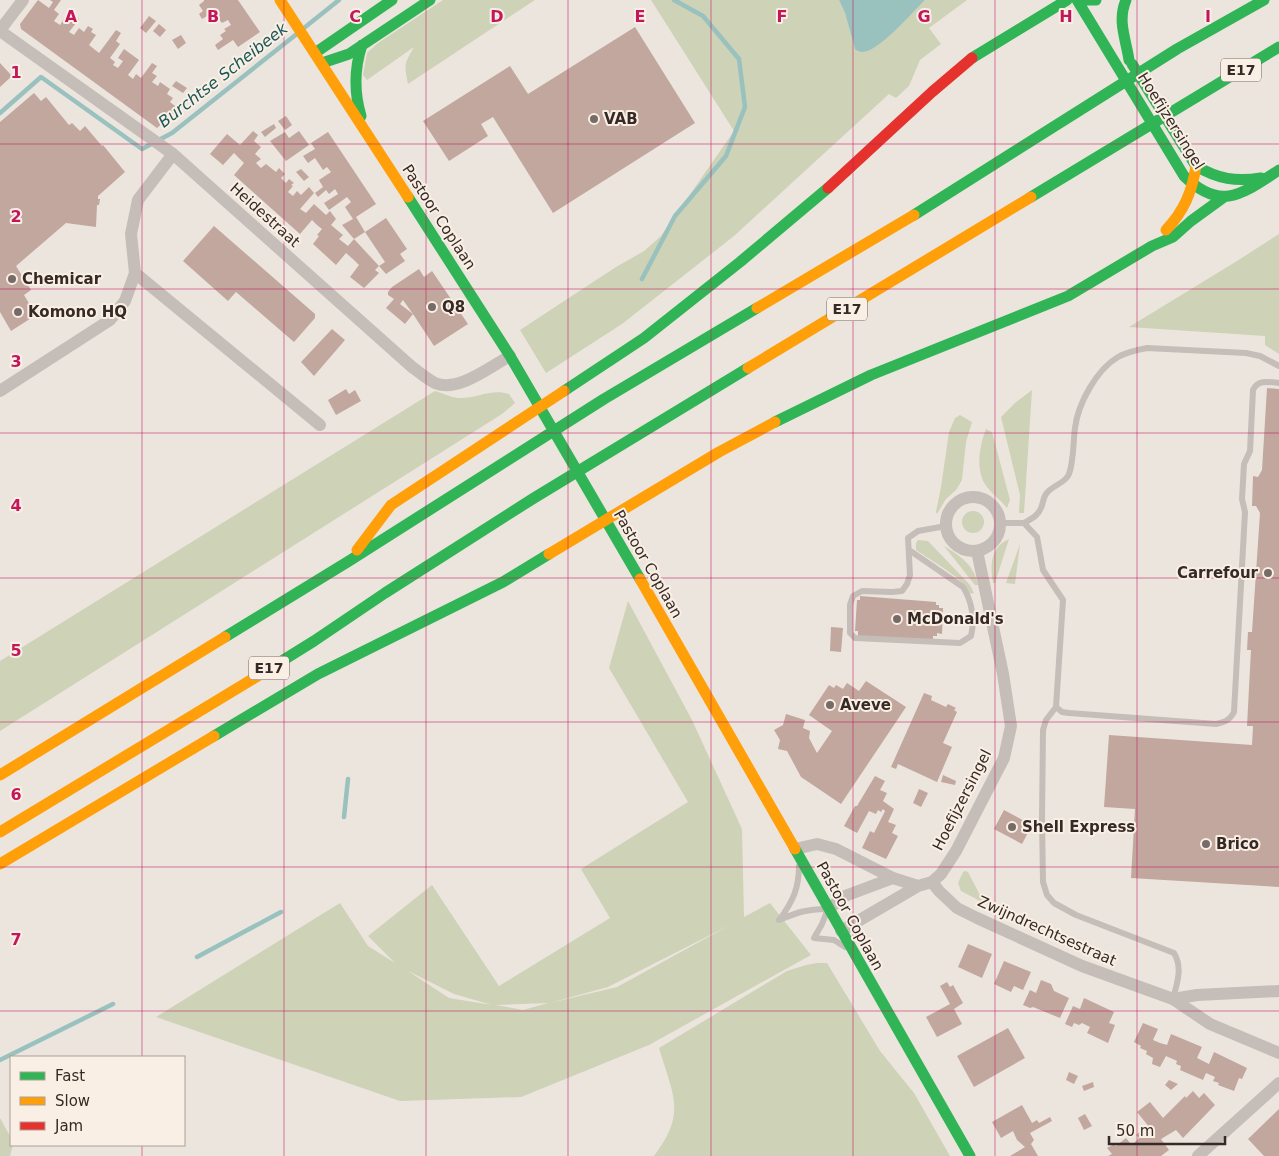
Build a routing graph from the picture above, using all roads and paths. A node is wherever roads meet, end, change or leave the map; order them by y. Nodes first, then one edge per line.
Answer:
1 (23, 0) edge
2 (280, 0) edge
3 (392, 0) edge
4 (430, 0) edge
5 (1067, 0) edge
6 (1077, 0) edge
7 (1126, 0) edge
8 (1264, 0) edge
9 (1022, 14) dead end
10 (0, 31) edge
11 (1111, 33) dead end
12 (1000, 40) junction
13 (362, 45) junction
14 (1279, 47) edge
15 (315, 53) junction
16 (1129, 60) junction
17 (322, 63) junction
18 (365, 129) junction
19 (172, 154) junction
20 (1196, 166) junction
21 (1275, 173) edge
22 (1192, 186) junction
23 (1224, 197) junction
24 (1152, 246) junction
25 (135, 273) junction
26 (510, 356) junction
27 (1279, 366) edge
28 (1279, 382) edge
29 (0, 390) edge
30 (320, 425) dead end
31 (1000, 523) junction
32 (1024, 523) junction
33 (946, 526) junction
34 (908, 550) junction
35 (977, 551) junction
36 (349, 561) junction
37 (1056, 707) junction
38 (0, 775) edge
39 (0, 832) edge
40 (797, 853) junction
41 (0, 864) edge
42 (894, 878) junction
43 (932, 882) junction
44 (918, 886) junction
45 (828, 909) junction
46 (841, 931) junction
47 (852, 951) junction
48 (1279, 991) edge
49 (1173, 999) junction
50 (1279, 1053) edge
51 (1279, 1083) edge
52 (970, 1156) edge
53 (1198, 1156) edge

1 - 10 street
2 - 15 main road, Pastoor Coplaan
3 - 15 main road
4 - 13 main road
5 - 12 main road
6 - 22 main road, Hoefijzersingel
7 - 16 main road
8 - 36 main road
9 - 12 main road
10 - 19 street, Heidestraat
11 - 16 main road, Hoefijzersingel
12 - 36 main road
13 - 17 main road
13 - 18 main road
14 - 39 main road, E17
15 - 17 main road, Pastoor Coplaan
16 - 20 main road, Hoefijzersingel
17 - 18 main road, Pastoor Coplaan
18 - 26 main road, Pastoor Coplaan
19 - 25 street
19 - 26 street, Heidestraat
20 - 21 main road, Hoefijzersingel
20 - 22 main road
21 - 23 main road, Hoefijzersingel
22 - 23 main road, Hoefijzersingel
22 - 24 main road
23 - 24 main road
24 - 41 main road
25 - 29 street
25 - 30 street
26 - 40 main road, Pastoor Coplaan
27 - 32 lane
28 - 37 lane
31 - 32 lane
31 - 33 street
31 - 35 street
32 - 37 lane
33 - 34 lane
33 - 35 street
34 - 34 lane
35 - 43 street, Hoefijzersingel
36 - 38 main road
37 - 49 lane
40 - 42 street
40 - 45 main road, Pastoor Coplaan
40 - 45 lane
42 - 44 street
42 - 45 street
43 - 44 street
43 - 49 street, Zwijndrechtsestraat
44 - 46 street
45 - 46 main road, Pastoor Coplaan
45 - 47 lane
46 - 47 main road, Pastoor Coplaan
47 - 52 main road, Pastoor Coplaan
48 - 49 street, Zwijndrechtsestraat
49 - 50 street, Zwijndrechtsestraat
51 - 53 street

